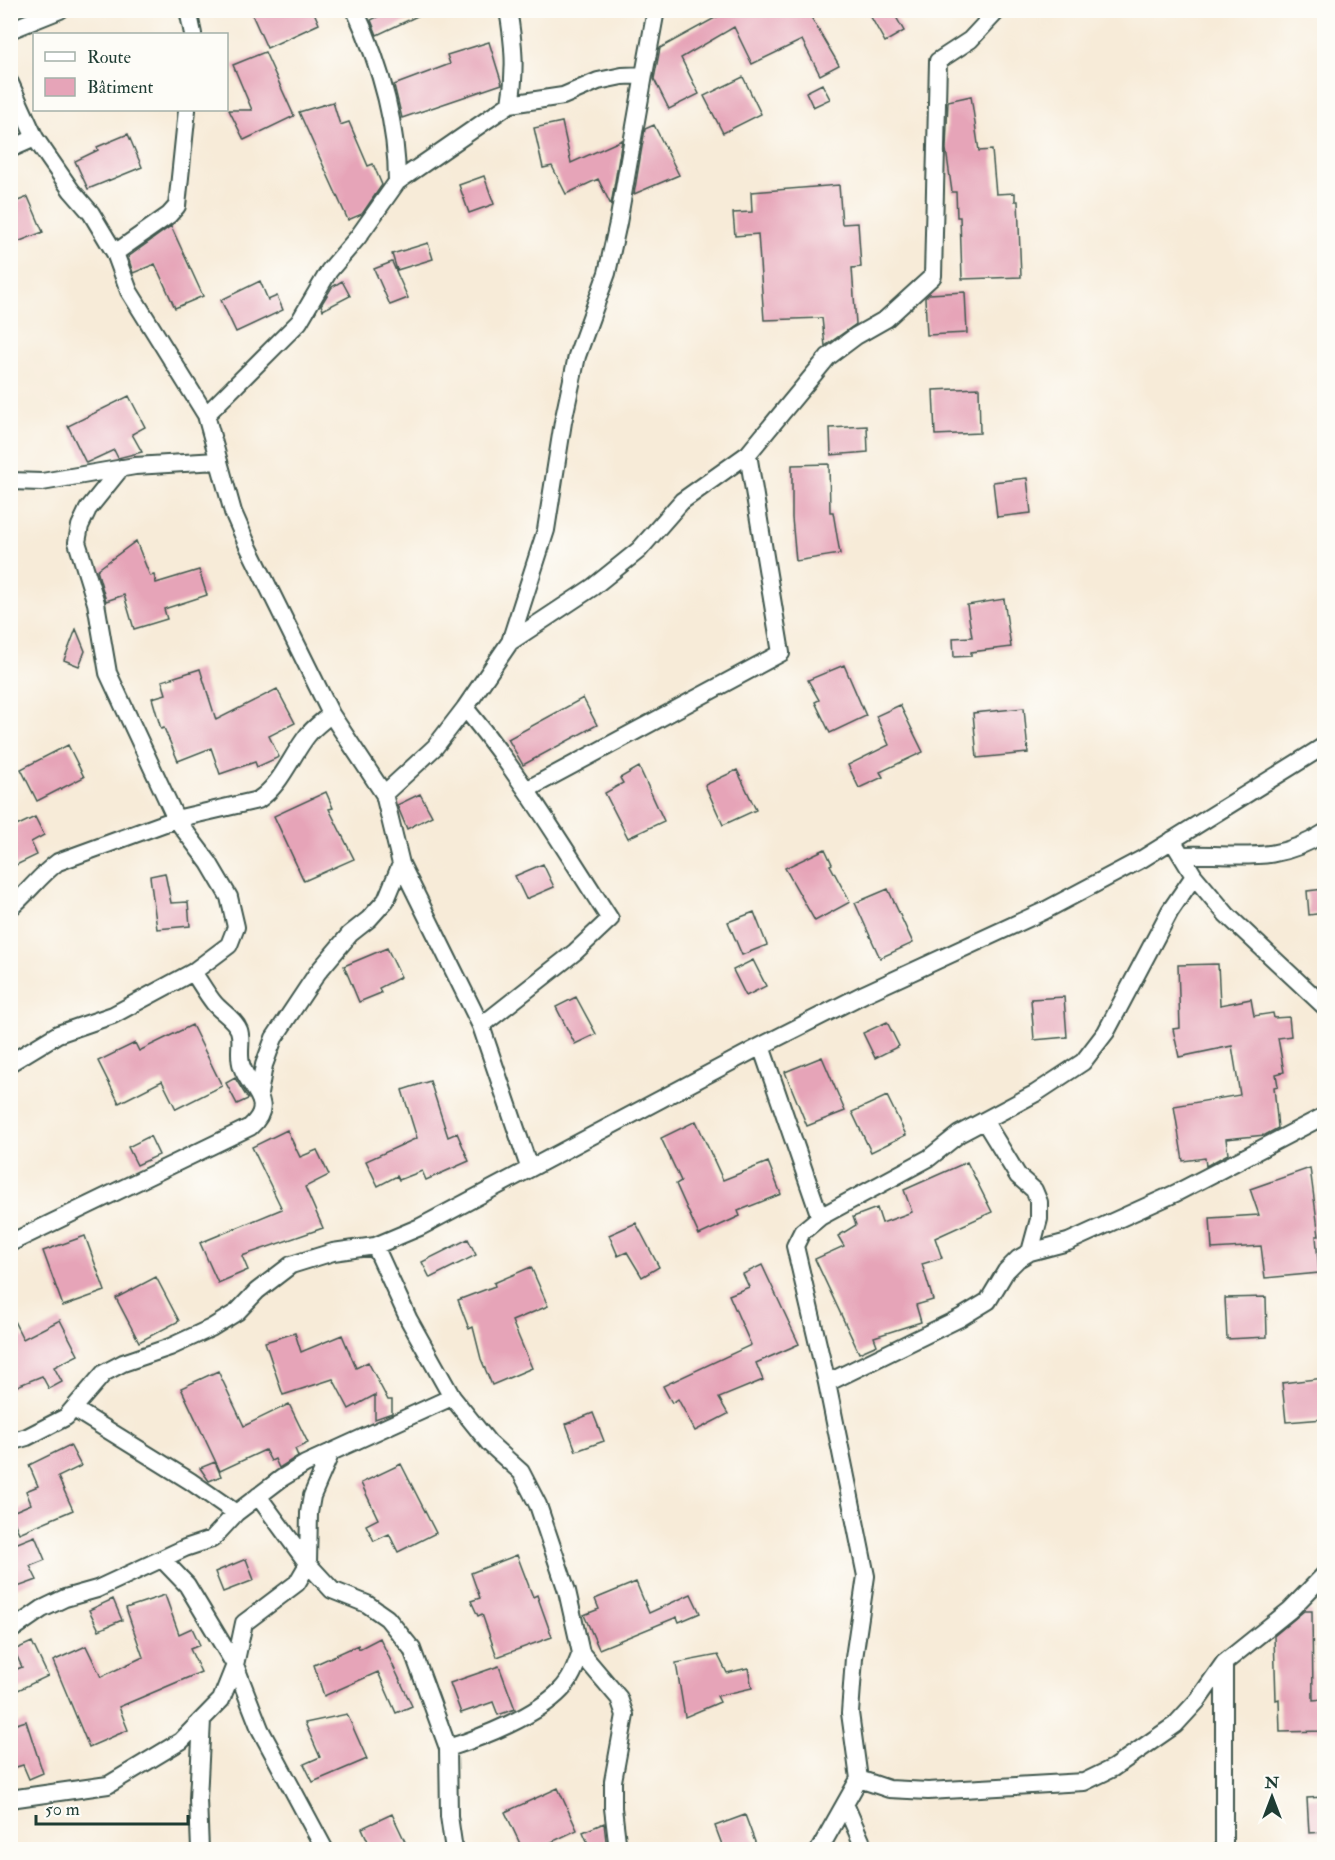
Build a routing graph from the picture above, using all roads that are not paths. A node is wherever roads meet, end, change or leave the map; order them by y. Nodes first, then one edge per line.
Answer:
1 (60, 10) edge
2 (188, 10) edge
3 (355, 10) edge
4 (508, 10) edge
5 (656, 10) edge
6 (998, 10) edge
7 (10, 30) edge
8 (193, 33) edge
9 (644, 75) junction
10 (10, 83) edge
11 (510, 104) junction
12 (187, 111) edge
13 (35, 138) junction
14 (10, 149) edge
15 (397, 182) junction
16 (115, 253) junction
17 (206, 415) junction
18 (748, 453) junction
19 (217, 461) junction
20 (121, 468) junction
21 (10, 481) edge
22 (510, 642) junction
23 (465, 708) junction
24 (331, 714) junction
25 (1324, 746) edge
26 (526, 790) junction
27 (384, 795) junction
28 (176, 819) junction
29 (1324, 833) edge
30 (1173, 840) junction
31 (1182, 855) junction
32 (401, 864) junction
33 (1194, 876) junction
34 (10, 908) edge
35 (193, 972) junction
36 (1324, 1006) edge
37 (481, 1026) junction
38 (761, 1046) junction
39 (10, 1063) edge
40 (259, 1094) junction
41 (1324, 1116) edge
42 (985, 1122) junction
43 (529, 1167) junction
44 (820, 1217) junction
45 (10, 1243) edge
46 (375, 1246) junction
47 (1029, 1252) junction
48 (827, 1383) junction
49 (452, 1396) junction
50 (74, 1409) junction
51 (10, 1442) edge
52 (332, 1452) junction
53 (258, 1496) junction
54 (236, 1513) junction
55 (164, 1560) junction
56 (308, 1564) junction
57 (1324, 1575) edge
58 (10, 1631) edge
59 (581, 1653) junction
60 (1224, 1663) junction
61 (235, 1665) junction
62 (202, 1720) junction
63 (448, 1748) junction
64 (860, 1779) junction
65 (10, 1799) edge
66 (845, 1804) junction
67 (200, 1850) edge
68 (325, 1850) edge
69 (454, 1850) edge
70 (618, 1850) edge
71 (819, 1850) edge
72 (865, 1850) edge
73 (1224, 1850) edge

1 - 7 street
2 - 8 street
3 - 15 street
4 - 11 street
5 - 9 street
6 - 18 street
9 - 11 street
9 - 22 street
10 - 13 street
11 - 15 street
12 - 16 street
13 - 14 street
13 - 16 street
15 - 17 street
16 - 17 street
17 - 19 street
18 - 22 street
18 - 26 street
19 - 20 street
19 - 24 street
20 - 21 street
20 - 28 street
22 - 23 street
23 - 26 street
23 - 27 street
24 - 27 street
24 - 28 street
25 - 30 street
26 - 37 street
27 - 32 street
28 - 34 street
28 - 35 street
29 - 31 street
30 - 31 street
30 - 38 street
31 - 33 street
32 - 37 street
32 - 40 street
33 - 36 street
33 - 42 street
35 - 39 street
35 - 40 street
37 - 43 street
38 - 43 street
38 - 44 street
40 - 45 street
41 - 47 street
42 - 44 street
42 - 47 street
43 - 46 street
44 - 48 street
46 - 49 street
46 - 50 street
47 - 48 street
48 - 64 street
49 - 52 street
49 - 59 street
50 - 51 street
50 - 54 street
52 - 53 street
52 - 56 street
53 - 54 street
53 - 56 street
54 - 55 street
55 - 58 street
55 - 61 street
56 - 61 street
56 - 63 street
57 - 60 street
59 - 63 street
59 - 70 street
60 - 64 street
60 - 73 street
61 - 62 street
61 - 68 street
62 - 65 street
62 - 67 street
63 - 69 street
64 - 66 street
66 - 71 street
66 - 72 street

